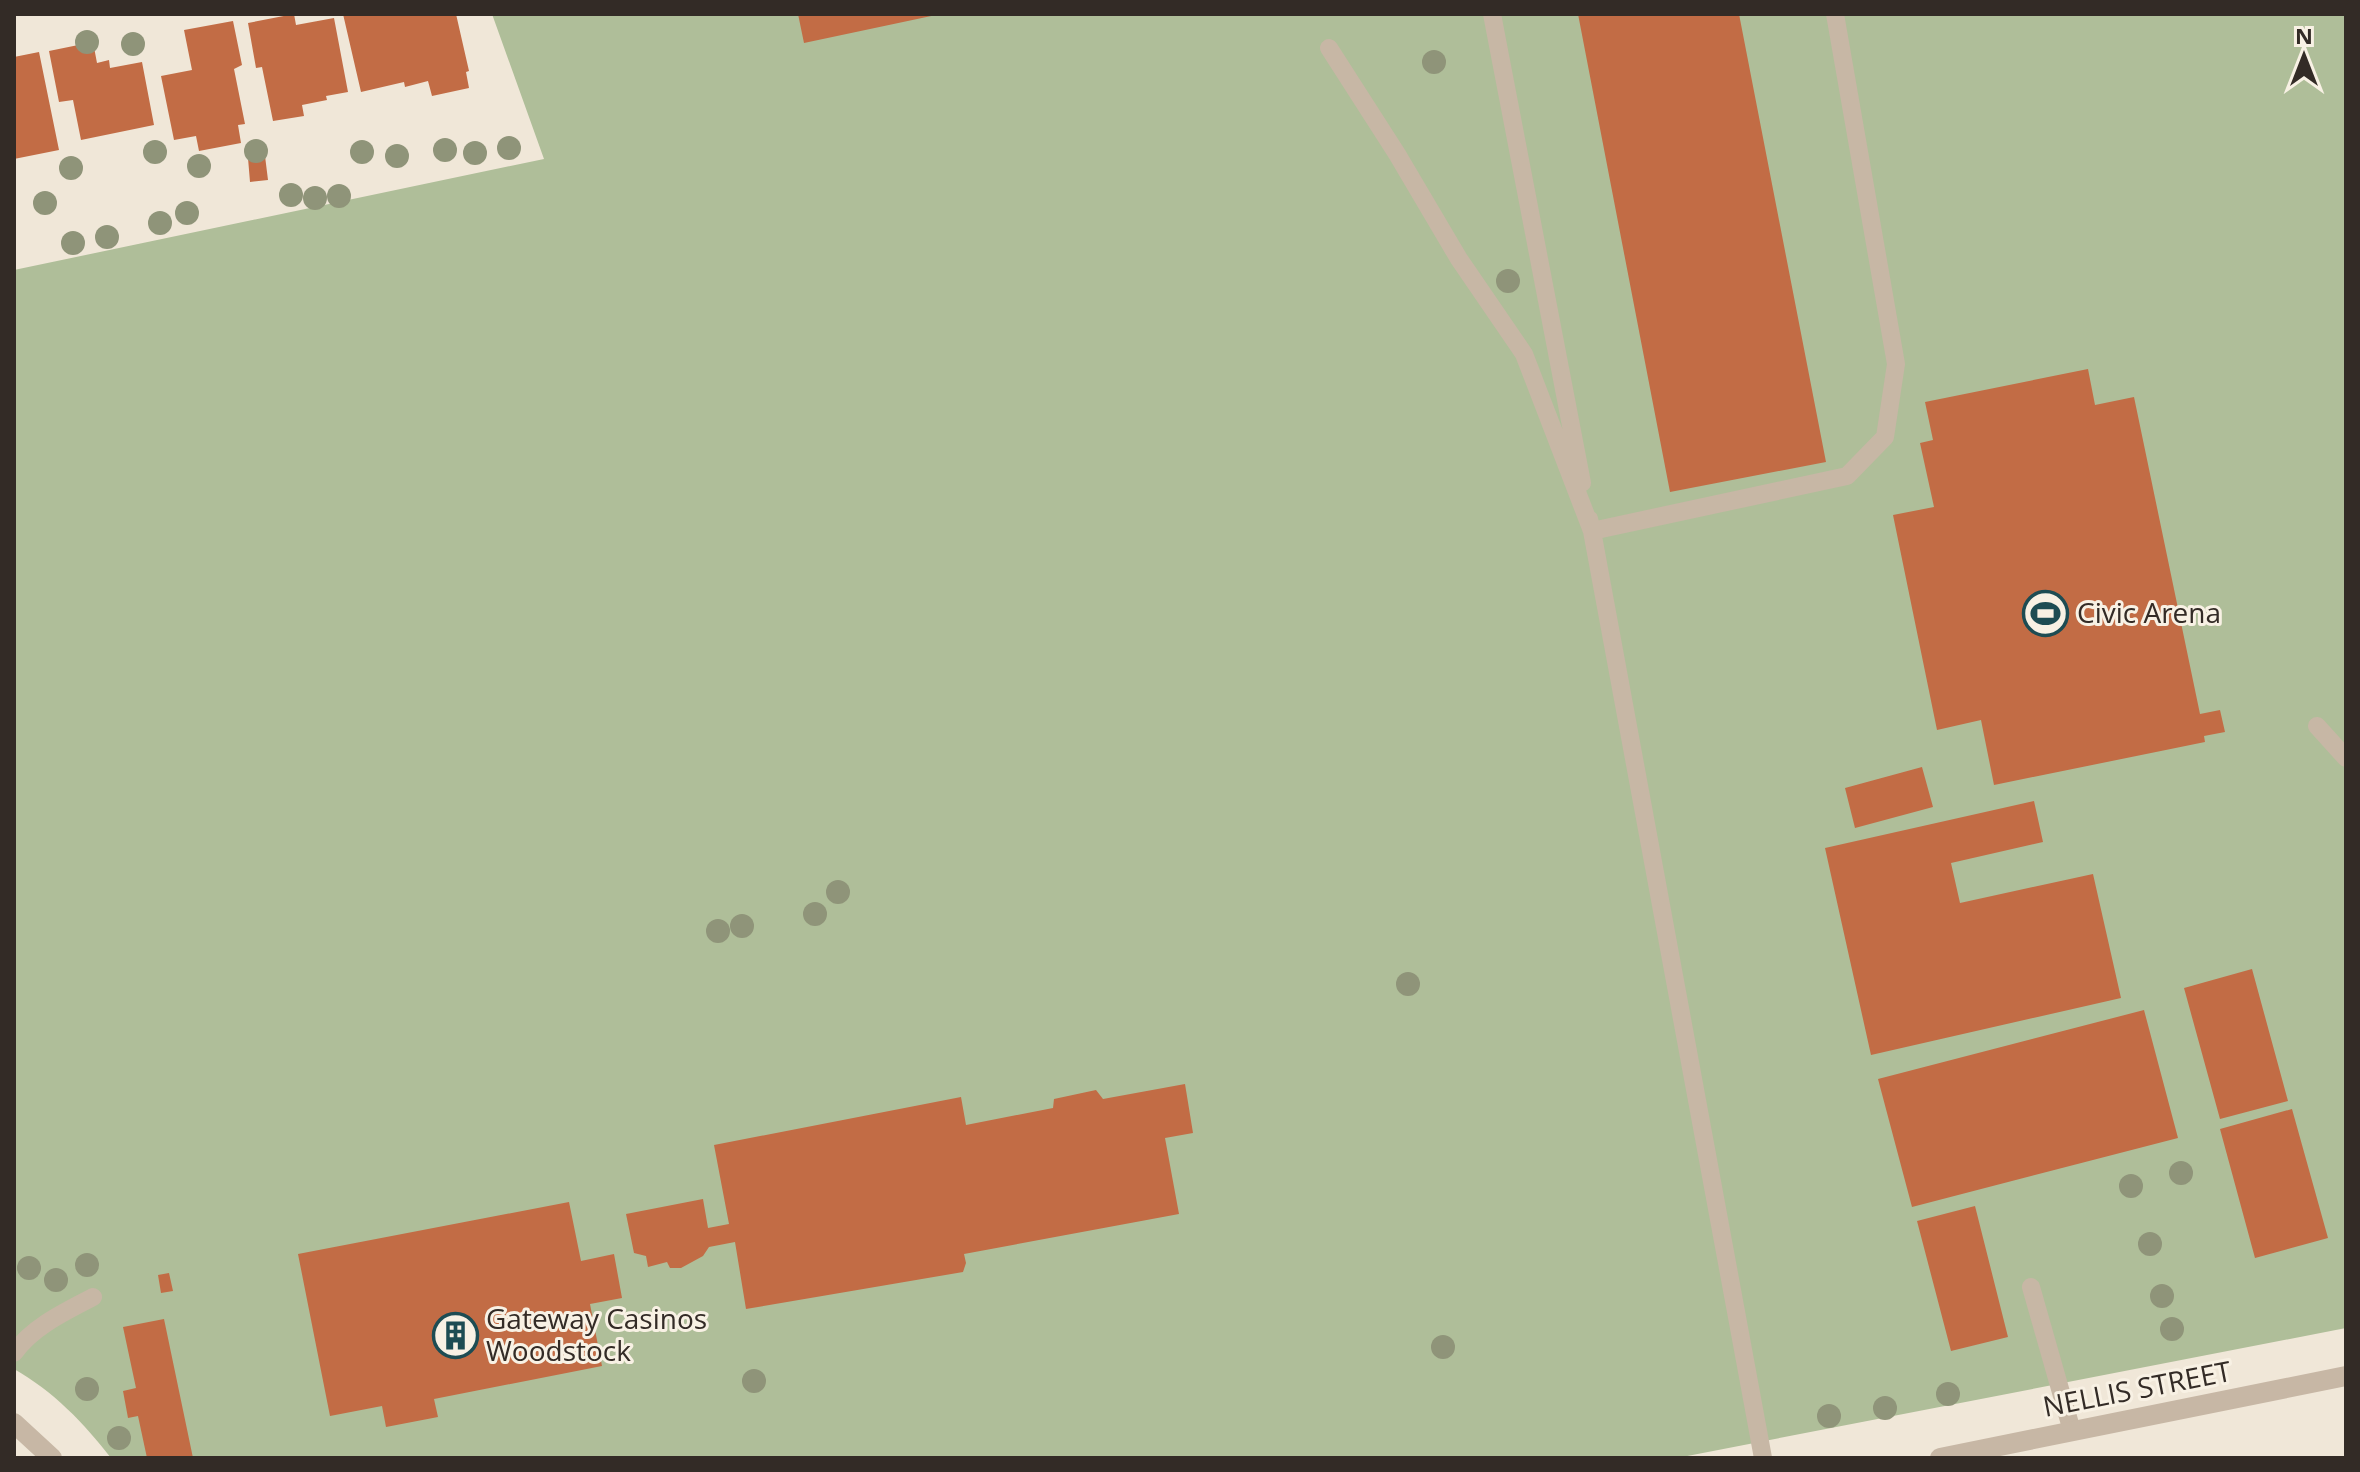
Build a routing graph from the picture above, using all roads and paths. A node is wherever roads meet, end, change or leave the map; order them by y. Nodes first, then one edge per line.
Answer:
1 (1492, 14) edge
2 (1835, 14) edge
3 (1329, 48) dead end
4 (1592, 531) junction
5 (2317, 726) dead end
6 (2346, 758) edge
7 (2031, 1287) dead end
8 (93, 1297) dead end
9 (14, 1353) edge
10 (2346, 1376) edge
11 (14, 1423) edge
12 (2072, 1431) junction
13 (52, 1458) edge
14 (1763, 1458) edge
15 (1940, 1458) edge

1 - 4 lane
2 - 4 lane
3 - 4 lane
4 - 14 lane
5 - 6 lane
7 - 12 lane
8 - 9 lane
10 - 12 street, NELLIS STREET
11 - 13 street
12 - 15 street, NELLIS STREET

